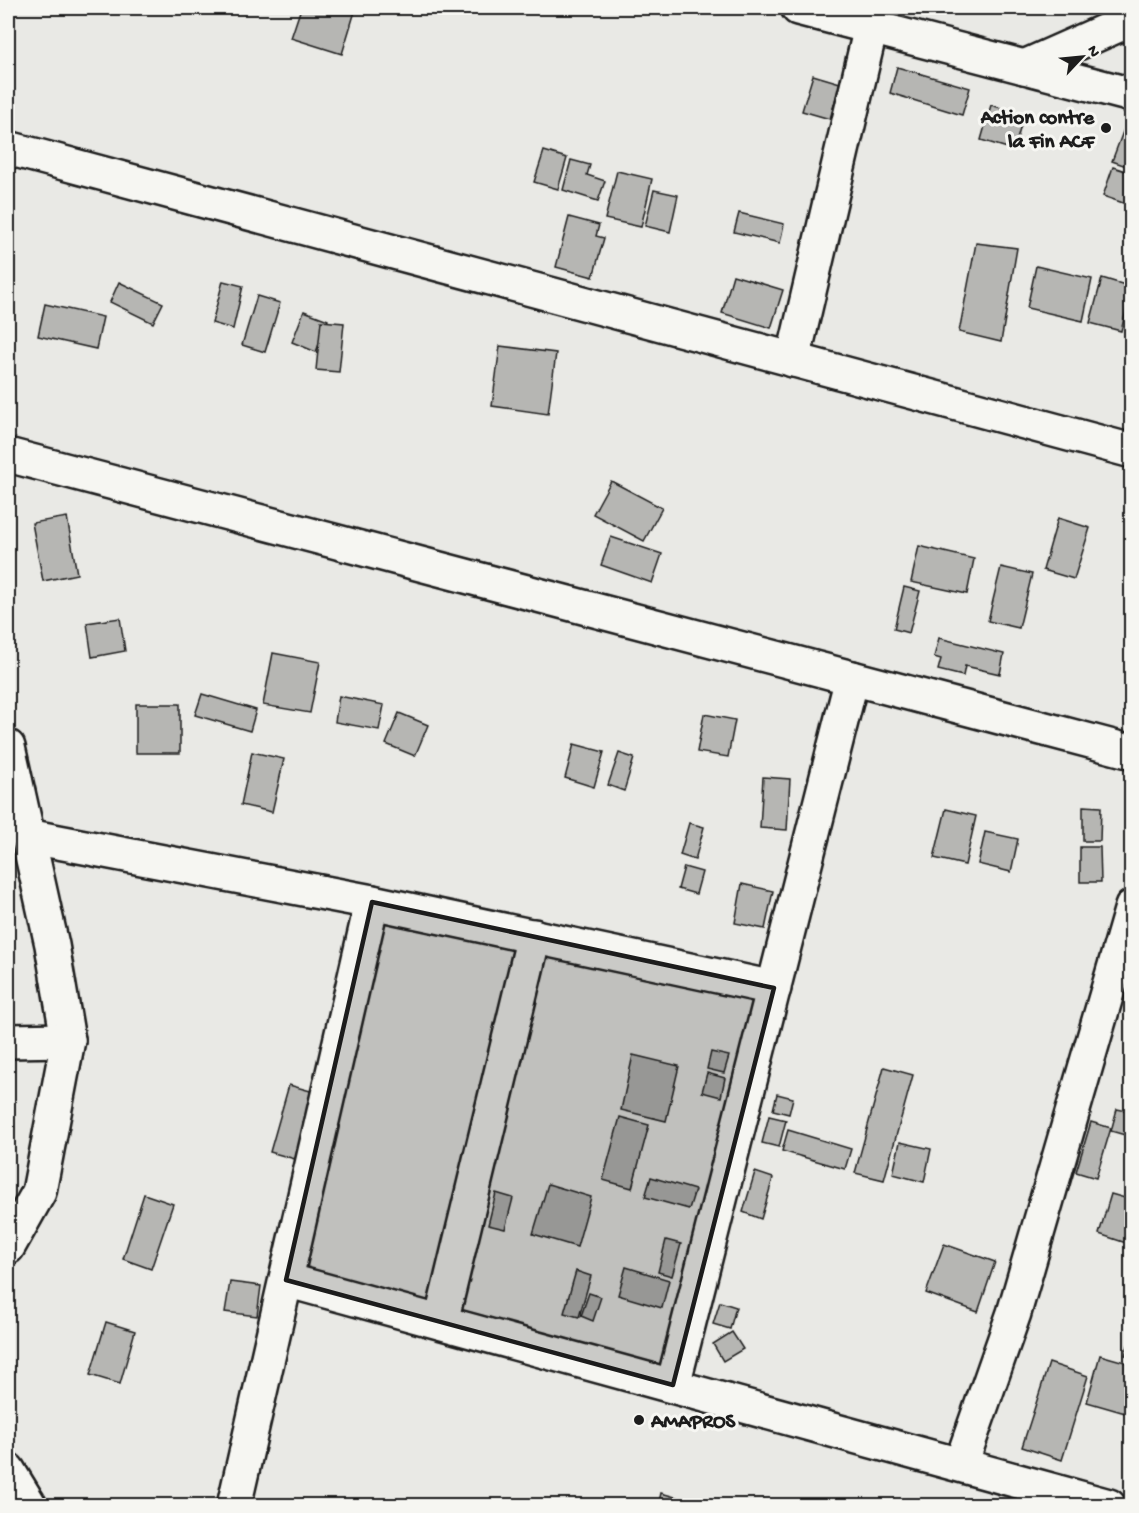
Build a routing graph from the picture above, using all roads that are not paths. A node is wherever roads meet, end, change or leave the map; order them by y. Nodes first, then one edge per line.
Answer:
1 (798, 8) edge
2 (1131, 19) edge
3 (871, 27) junction
4 (1024, 67) junction
5 (1131, 95) edge
6 (8, 148) edge
7 (793, 360) junction
8 (1131, 451) edge
9 (8, 455) edge
10 (852, 678) junction
11 (8, 747) edge
12 (1131, 752) edge
13 (27, 836) junction
14 (372, 902) junction
15 (1131, 907) edge
16 (534, 936) junction
17 (774, 988) junction
18 (68, 1040) junction
19 (8, 1041) edge
20 (8, 1247) edge
21 (286, 1280) junction
22 (441, 1322) junction
23 (673, 1385) junction
24 (961, 1464) junction
25 (8, 1470) edge
26 (30, 1506) edge
27 (234, 1506) edge
28 (1109, 1506) edge

1 - 3 street
2 - 4 street
3 - 4 street
3 - 7 street
4 - 5 street
6 - 7 street
7 - 8 street
9 - 10 street
10 - 12 street
10 - 17 street
11 - 13 street
13 - 14 street
13 - 18 street
14 - 16 street
14 - 21 street
15 - 24 street
16 - 17 street
16 - 22 street
17 - 23 street
18 - 19 street
18 - 20 street
21 - 22 street
21 - 27 street
22 - 23 street
23 - 24 street
24 - 28 street
25 - 26 street

